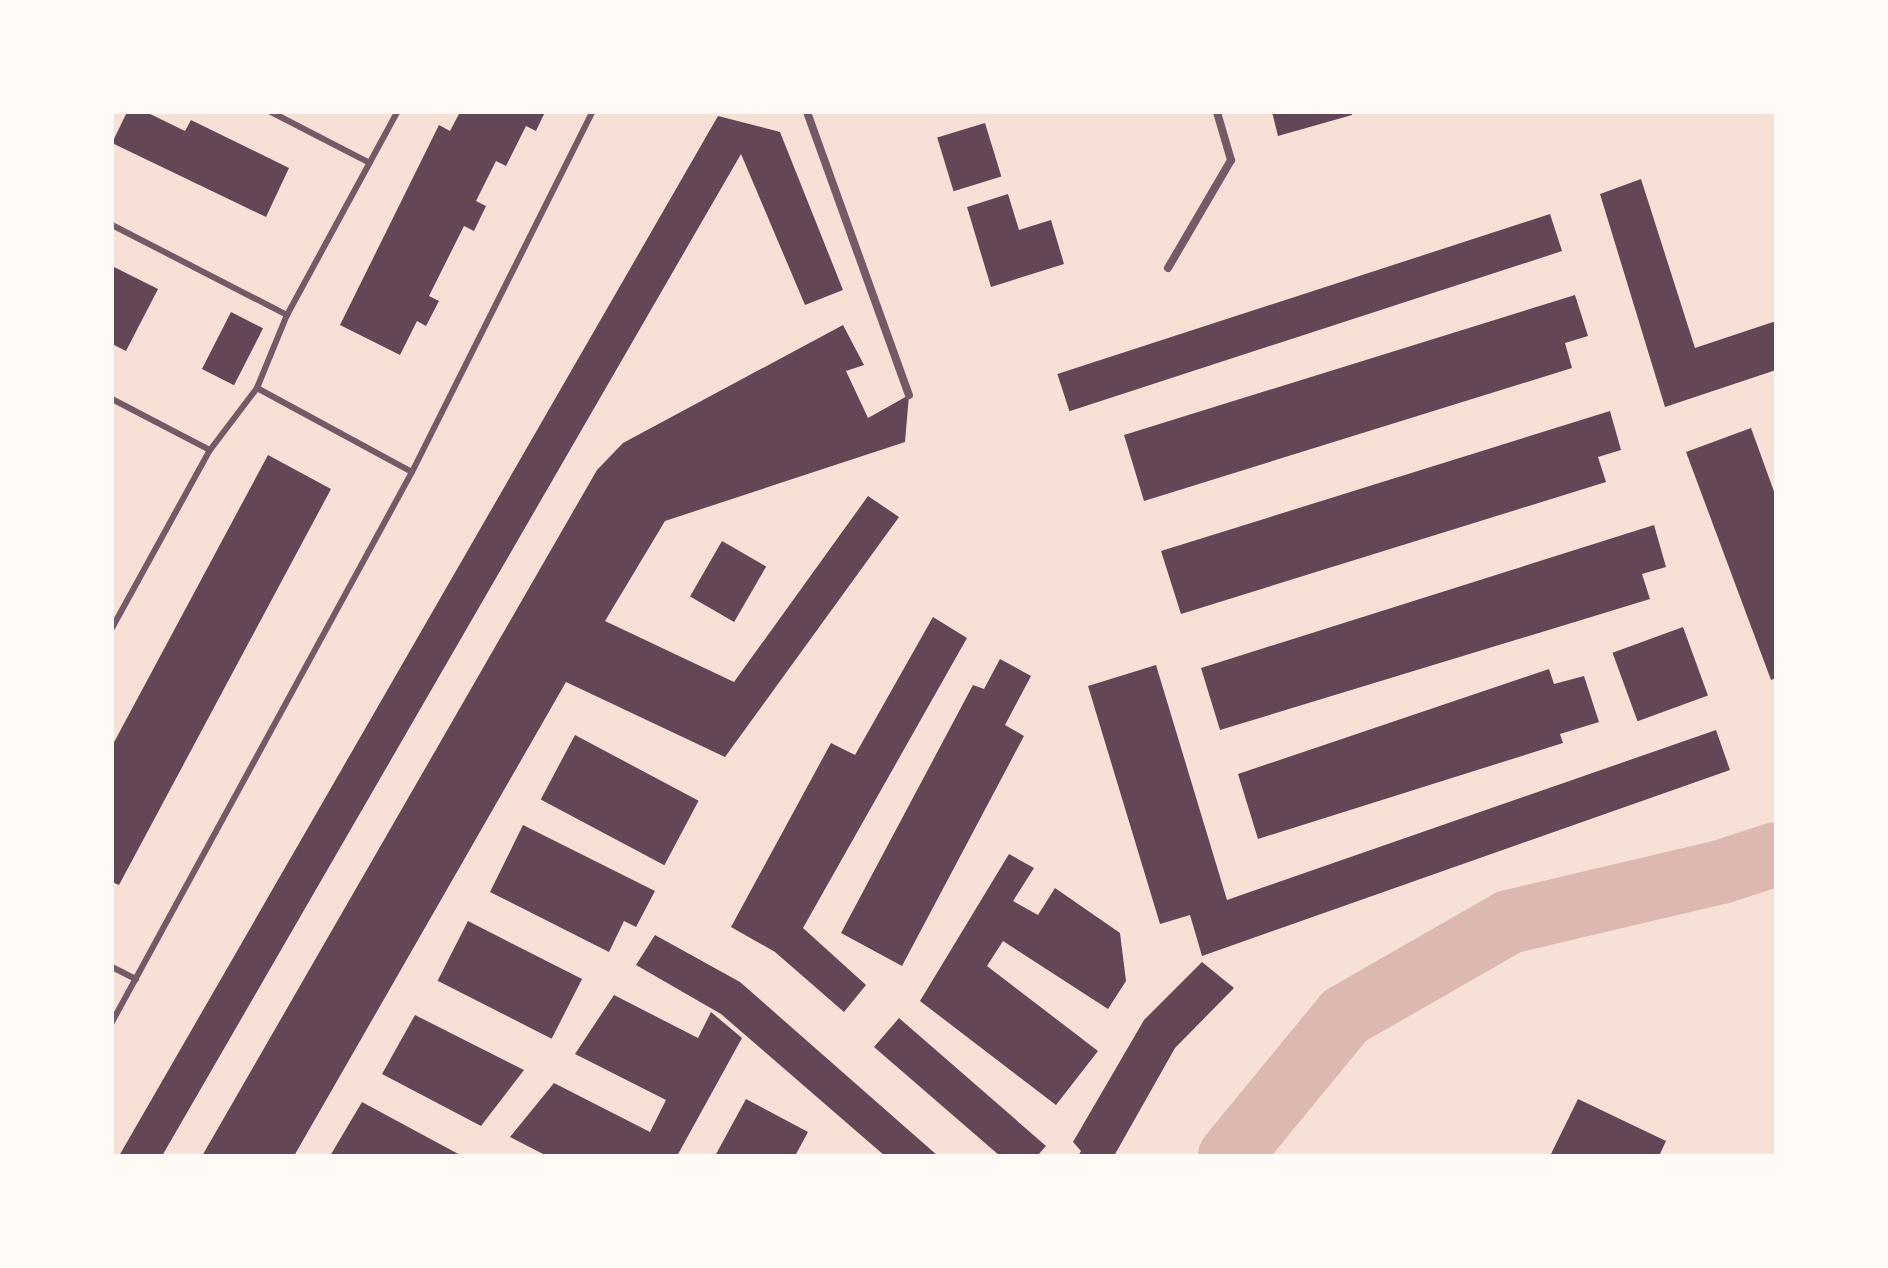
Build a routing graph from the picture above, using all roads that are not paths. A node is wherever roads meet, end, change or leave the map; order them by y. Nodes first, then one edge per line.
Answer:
1 (271, 112) edge
2 (397, 112) edge
3 (592, 112) edge
4 (807, 112) edge
5 (1217, 112) edge
6 (370, 163) junction
7 (112, 225) edge
8 (1168, 268) dead end
9 (287, 315) junction
10 (257, 388) junction
11 (909, 395) dead end
12 (112, 399) edge
13 (210, 450) junction
14 (412, 472) junction
15 (112, 628) edge
16 (112, 967) edge
17 (136, 979) junction
18 (112, 1022) edge

1 - 6 lane
2 - 6 lane
3 - 14 lane
4 - 11 street
5 - 8 street
6 - 9 lane
7 - 9 lane
9 - 10 lane
10 - 13 lane
10 - 14 lane
12 - 13 lane
13 - 15 lane
14 - 17 lane
16 - 17 lane
17 - 18 lane

